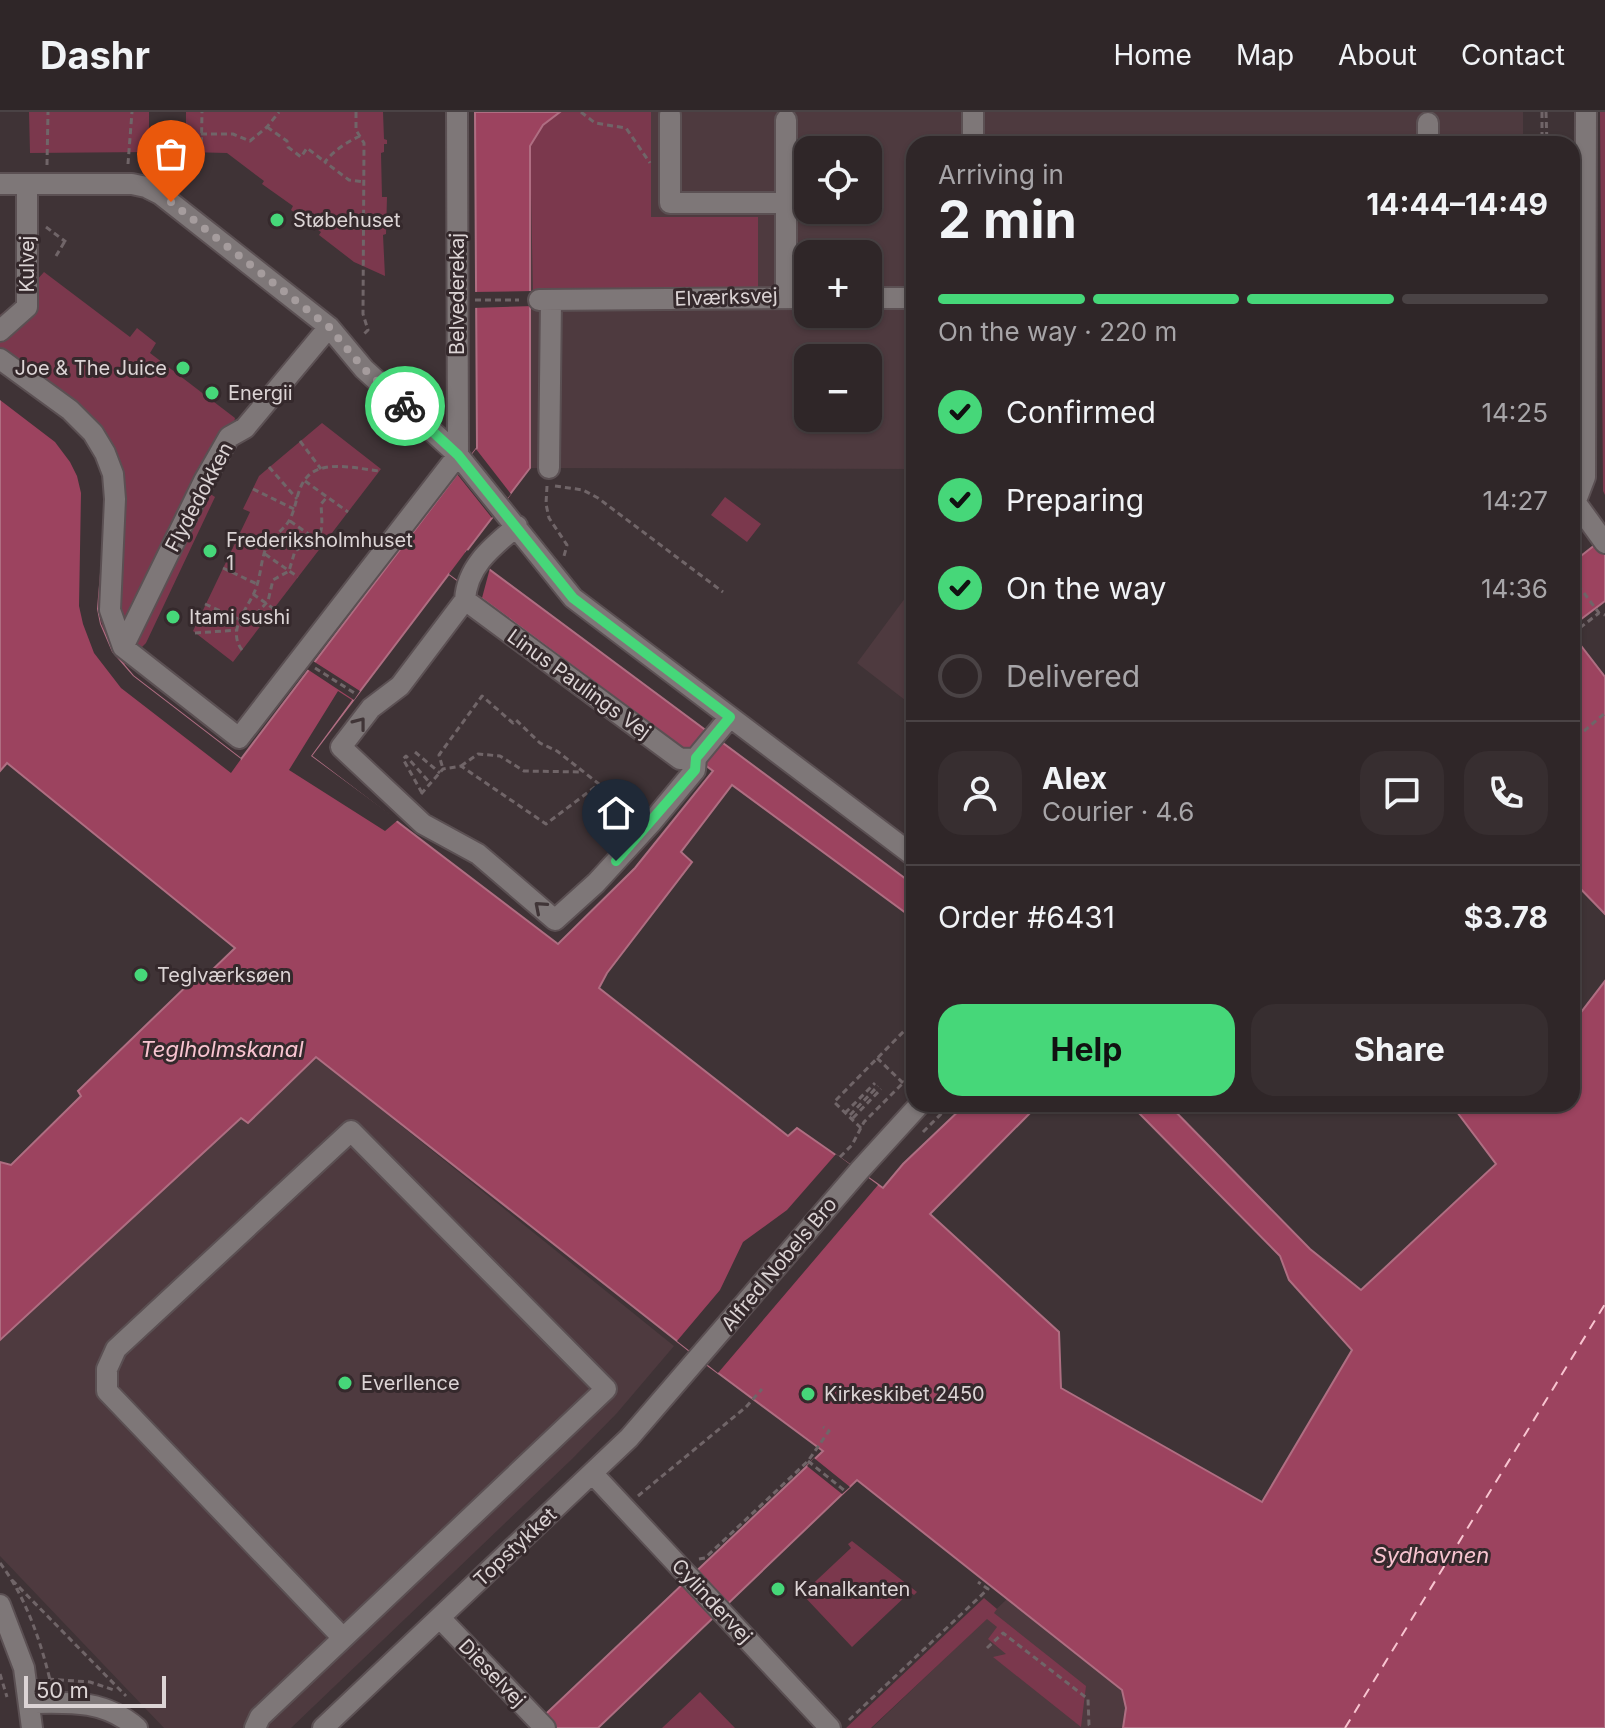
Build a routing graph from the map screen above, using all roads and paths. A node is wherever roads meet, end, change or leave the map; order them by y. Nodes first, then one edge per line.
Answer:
1 (48, 112) edge
2 (132, 112) edge
3 (202, 112) edge
4 (279, 112) edge
5 (356, 112) edge
6 (457, 112) edge
7 (581, 112) edge
8 (973, 112) edge
9 (1544, 112) edge
10 (1586, 112) edge
11 (670, 115) dead end
12 (786, 120) dead end
13 (267, 127) junction
14 (201, 134) junction
15 (360, 136) junction
16 (973, 136) edge
17 (1544, 136) edge
18 (325, 162) junction
19 (670, 165) junction
20 (364, 182) junction
21 (0, 184) edge
22 (37, 184) junction
23 (129, 185) junction
24 (171, 202) junction
25 (786, 203) junction
26 (65, 241) dead end
27 (56, 256) dead end
28 (1580, 280) edge
29 (786, 298) junction
30 (794, 298) edge
31 (882, 298) edge
32 (906, 298) edge
33 (463, 300) junction
34 (545, 300) junction
35 (329, 327) junction
36 (0, 331) edge
37 (349, 350) junction
38 (0, 359) edge
39 (300, 441) dead end
40 (458, 455) junction
41 (269, 467) dead end
42 (321, 469) junction
43 (379, 471) dead end
44 (548, 476) junction
45 (305, 481) junction
46 (253, 489) dead end
47 (1580, 491) edge
48 (327, 497) junction
49 (297, 499) junction
50 (294, 509) junction
51 (348, 512) dead end
52 (1580, 514) edge
53 (511, 518) junction
54 (290, 521) junction
55 (239, 534) dead end
56 (316, 539) junction
57 (1603, 540) edge
58 (323, 544) dead end
59 (267, 546) junction
60 (265, 554) junction
61 (562, 563) dead end
62 (223, 568) dead end
63 (289, 571) junction
64 (298, 577) dead end
65 (257, 584) junction
66 (1580, 588) edge
67 (723, 592) dead end
68 (465, 593) junction
69 (253, 594) junction
70 (205, 604) dead end
71 (266, 604) junction
72 (274, 609) dead end
73 (1599, 613) junction
74 (1605, 615) edge
75 (238, 619) junction
76 (238, 627) junction
77 (1580, 628) edge
78 (195, 633) dead end
79 (123, 647) junction
80 (242, 650) dead end
81 (302, 660) junction
82 (357, 695) dead end
83 (1605, 713) edge
84 (730, 717) junction
85 (1584, 731) dead end
86 (415, 752) dead end
87 (696, 758) junction
88 (461, 766) junction
89 (442, 771) junction
90 (581, 772) junction
91 (431, 784) junction
92 (599, 784) junction
93 (606, 789) dead end
94 (906, 850) edge
95 (906, 1029) edge
96 (877, 1058) junction
97 (896, 1068) dead end
98 (892, 1073) junction
99 (906, 1080) edge
100 (903, 1083) junction
101 (878, 1086) dead end
102 (913, 1112) edge
103 (848, 1116) junction
104 (861, 1128) junction
105 (840, 1157) dead end
106 (699, 1358) joint
107 (762, 1389) dead end
108 (823, 1427) dead end
109 (809, 1462) junction
110 (593, 1474) junction
111 (845, 1491) dead end
112 (635, 1499) dead end
113 (689, 1567) junction
114 (12, 1580) dead end
115 (978, 1582) dead end
116 (0, 1605) edge
117 (440, 1618) junction
118 (342, 1637) junction
119 (987, 1648) dead end
120 (0, 1674) edge
121 (30, 1703) junction
122 (8, 1705) dead end
123 (135, 1706) dead end
124 (539, 1722) edge
125 (32, 1728) edge
126 (137, 1728) edge
127 (255, 1728) edge
128 (323, 1728) edge
129 (830, 1728) edge
130 (840, 1728) edge
131 (1092, 1728) edge

1 - 22 path
2 - 23 path
3 - 14 path
4 - 13 path
5 - 15 path
6 - 33 street, Belvederekaj
7 - 19 path
8 - 16 street
9 - 17 path
10 - 28 street
11 - 19 street
12 - 25 street, Elværksvej
13 - 14 path
13 - 18 path
14 - 24 path
15 - 18 path
15 - 20 path
18 - 20 path
19 - 25 street
20 - 37 path
21 - 22 street
22 - 23 street
22 - 36 street, Kulvej
23 - 24 street
24 - 35 street
25 - 29 street, Elværksvej
26 - 27 path
28 - 47 street
29 - 30 street
29 - 34 street, Elværksvej
31 - 32 street
33 - 34 path
33 - 40 street, Belvederekaj
34 - 44 street
35 - 37 street
35 - 79 street, Flydedokken
37 - 40 street
38 - 79 street
39 - 42 path
40 - 53 street
40 - 81 street
41 - 49 path
42 - 43 path
42 - 45 path
44 - 61 path
44 - 67 path
45 - 48 path
45 - 49 path
46 - 50 path
48 - 51 path
48 - 56 path
49 - 50 path
50 - 54 path
52 - 57 street
53 - 68 street
53 - 84 street
54 - 56 path
54 - 59 path
55 - 59 path
56 - 58 path
56 - 63 path
59 - 60 path
60 - 63 path
60 - 65 path
62 - 65 path
63 - 64 path
63 - 71 path
65 - 69 path
66 - 73 path
68 - 87 street, Linus Paulings Vej
87 -> 68 street
69 - 71 path
69 - 75 path
70 - 75 path
71 - 72 path
71 - 76 path
73 - 74 path
73 - 77 path
75 - 76 path
76 - 78 path
76 - 80 path
79 - 81 street
81 - 82 path
83 - 85 path
84 - 87 street
84 - 94 street
86 - 89 path
88 - 89 path
88 - 90 path
88 - 92 path
89 - 90 path
89 - 91 path
90 - 92 path
91 - 91 path
92 - 93 path
95 - 96 path
96 - 98 path
96 - 103 path
97 - 98 path
98 - 100 path
99 - 100 path
100 - 104 path
101 - 103 path
102 - 106 street, Alfred Nobels Bro
103 - 104 path
104 - 105 path
106 - 110 street, Topstykket
107 - 112 path
108 - 109 path
109 - 111 path
109 - 113 path
110 - 113 street, Cylindervej
110 - 117 street, Topstykket
113 - 129 street, Cylindervej
114 - 123 path
115 - 130 path
116 - 121 street
117 - 124 street, Dieselvej
117 - 128 street, Topstykket
118 - 118 street
118 - 127 street
119 - 131 path
120 - 122 path
121 - 125 street
121 - 126 street

